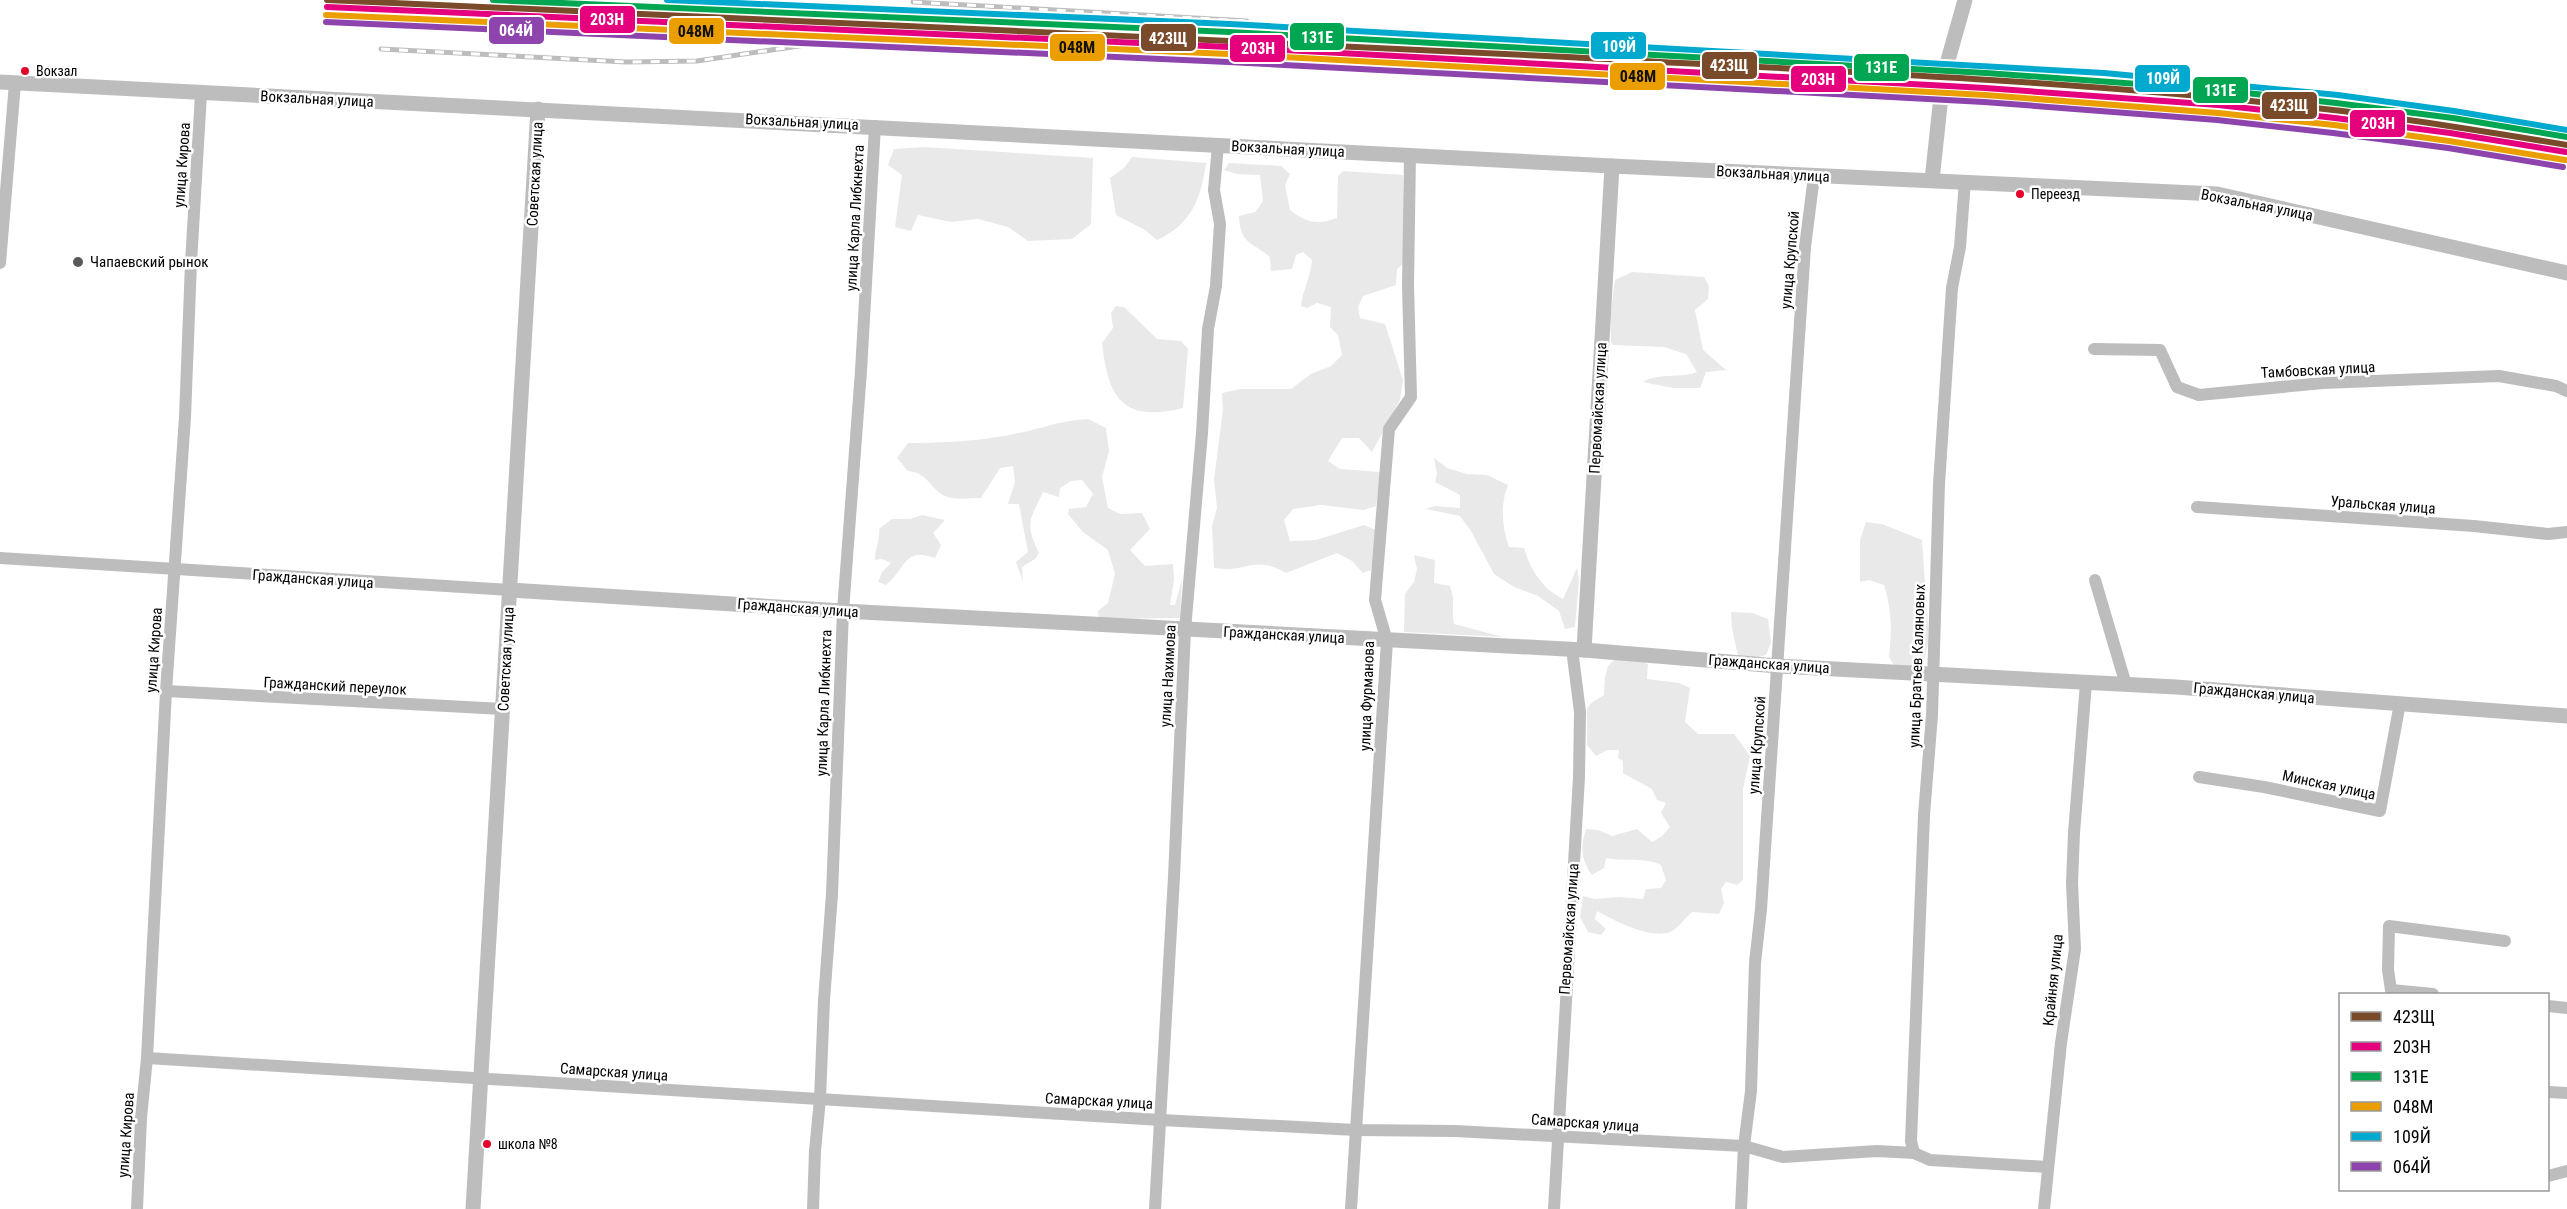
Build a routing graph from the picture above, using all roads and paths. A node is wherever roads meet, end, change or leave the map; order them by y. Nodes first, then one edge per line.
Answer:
1 (1965, 0) edge
2 (8, 82) edge
3 (201, 94) junction
4 (538, 109) junction
5 (875, 126) junction
6 (1218, 146) junction
7 (1410, 155) junction
8 (1612, 166) junction
9 (1814, 176) junction
10 (1932, 180) junction
11 (1965, 182) junction
12 (0, 263) edge
13 (2567, 273) edge
14 (2094, 348) dead end
15 (2567, 391) edge
16 (2196, 507) dead end
17 (2567, 532) edge
18 (0, 558) edge
19 (175, 569) junction
20 (2095, 580) dead end
21 (510, 590) junction
22 (843, 612) junction
23 (1185, 630) junction
24 (1387, 641) junction
25 (1578, 649) junction
26 (1778, 666) junction
27 (1932, 675) junction
28 (2086, 683) junction
29 (2126, 685) junction
30 (166, 691) junction
31 (2400, 703) junction
32 (503, 709) junction
33 (2567, 716) edge
34 (2199, 777) dead end
35 (2505, 941) dead end
36 (2422, 993) edge
37 (2549, 1006) edge
38 (2567, 1008) edge
39 (147, 1058) junction
40 (481, 1077) junction
41 (2549, 1092) edge
42 (2567, 1093) edge
43 (820, 1099) junction
44 (1161, 1120) junction
45 (1356, 1130) junction
46 (1559, 1136) junction
47 (1744, 1146) junction
48 (1914, 1153) junction
49 (2047, 1167) junction
50 (2567, 1171) edge
51 (2549, 1176) edge
52 (137, 1209) edge
53 (472, 1209) edge
54 (813, 1209) edge
55 (1155, 1209) edge
56 (1351, 1209) edge
57 (1554, 1209) edge
58 (1741, 1209) edge
59 (2044, 1209) edge

1 - 10 street
2 - 3 street, Вокзальная улица
2 - 12 street
3 - 4 street, Вокзальная улица
3 - 19 street, улица Кирова
4 - 5 street, Вокзальная улица
4 - 21 street, Советская улица
5 - 6 street, Вокзальная улица
5 - 22 street, улица Карла Либкнехта
6 - 7 street, Вокзальная улица
6 - 23 street, улица Нахимова
7 - 8 street, Вокзальная улица
7 - 24 street, улица Фурманова
8 - 9 street, Вокзальная улица
8 - 25 street, Первомайская улица
9 - 10 street, Вокзальная улица
9 - 26 street, улица Крупской
10 - 11 street, Вокзальная улица
11 - 13 street, Вокзальная улица
11 - 27 street, улица Братьев Каляновых
14 - 15 street, Тамбовская улица
16 - 17 street, Уральская улица
18 - 19 street, Гражданская улица
19 - 21 street, Гражданская улица
19 - 30 street, улица Кирова
20 - 29 street
21 - 22 street, Гражданская улица
21 - 32 street, Советская улица
22 - 23 street, Гражданская улица
22 - 43 street, улица Карла Либкнехта
23 - 24 street, Гражданская улица
23 - 44 street, улица Нахимова
24 - 25 street, Гражданская улица
24 - 45 street, улица Фурманова
25 - 26 street, Гражданская улица
25 - 46 street, Первомайская улица
26 - 27 street, Гражданская улица
26 - 47 street, улица Крупской
27 - 28 street, Гражданская улица
27 - 48 street, улица Братьев Каляновых
28 - 29 street, Гражданская улица
28 - 49 street, Крайняя улица
29 - 31 street, Гражданская улица
30 - 32 street, Гражданский переулок
30 - 39 street, улица Кирова
31 - 33 street, Гражданская улица
31 - 34 street, Минская улица
32 - 40 street, Советская улица
35 - 36 street
37 - 38 street
39 - 40 street, Самарская улица
39 - 52 street, улица Кирова
40 - 43 street, Самарская улица
40 - 53 street, Советская улица
41 - 42 street
43 - 44 street, Самарская улица
43 - 54 street, улица Карла Либкнехта
44 - 45 street, Самарская улица
44 - 55 street, улица Нахимова
45 - 46 street, Самарская улица
45 - 56 street, улица Фурманова
46 - 47 street, Самарская улица
46 - 57 street, Первомайская улица
47 - 48 street, Самарская улица
47 - 58 street, улица Крупской
48 - 49 street, Самарская улица
49 - 59 street, Крайняя улица
50 - 51 street

